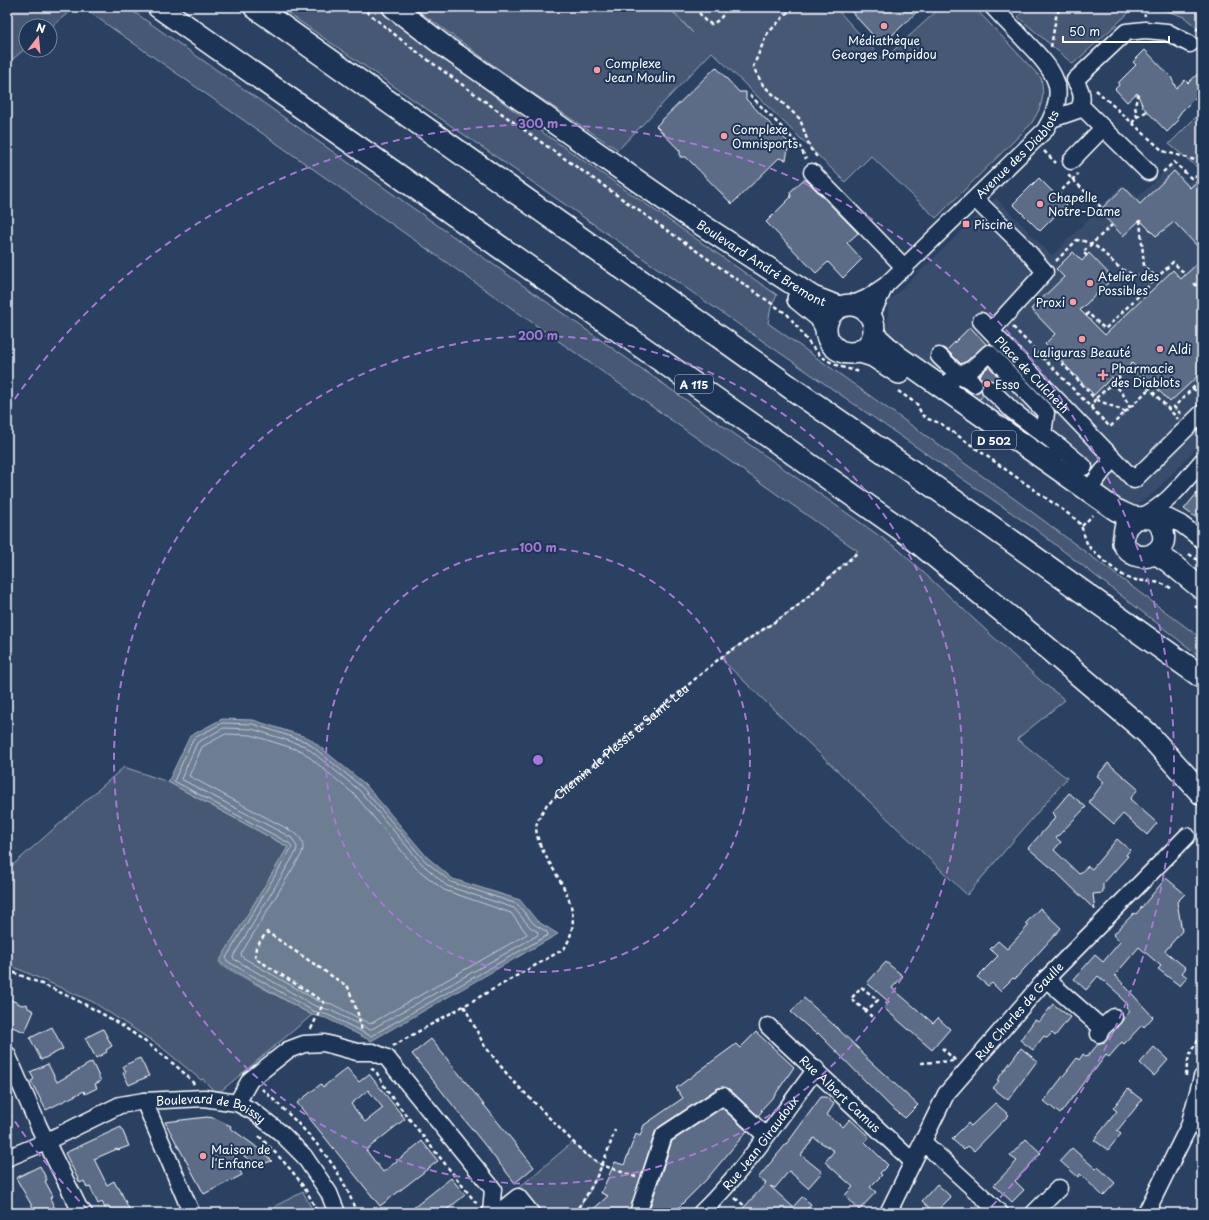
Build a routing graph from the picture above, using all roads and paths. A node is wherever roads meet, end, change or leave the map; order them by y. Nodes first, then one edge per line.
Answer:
1 (159, 7) edge
2 (255, 7) edge
3 (361, 7) edge
4 (393, 7) edge
5 (695, 7) edge
6 (724, 7) edge
7 (792, 7) edge
8 (993, 7) edge
9 (1060, 7) edge
10 (1190, 44) dead end
11 (1050, 67) junction
12 (1078, 78) junction
13 (1138, 94) dead end
14 (750, 95) dead end
15 (1080, 106) junction
16 (1149, 110) dead end
17 (1137, 117) junction
18 (1052, 120) junction
19 (1132, 123) junction
20 (1103, 128) junction
21 (1070, 161) dead end
22 (1202, 162) edge
23 (816, 167) junction
24 (1148, 172) joint
25 (1202, 175) edge
26 (1072, 180) dead end
27 (1056, 196) dead end
28 (975, 199) junction
29 (685, 214) junction
30 (1140, 220) dead end
31 (1112, 224) dead end
32 (1092, 243) junction
33 (1086, 256) dead end
34 (905, 268) junction
35 (1045, 272) junction
36 (1186, 275) dead end
37 (1156, 278) junction
38 (1194, 283) dead end
39 (886, 285) junction
40 (1202, 292) edge
41 (845, 306) junction
42 (1086, 316) dead end
43 (1004, 317) junction
44 (825, 326) junction
45 (872, 326) junction
46 (860, 352) junction
47 (939, 356) dead end
48 (1042, 357) junction
49 (867, 372) dead end
50 (1202, 379) edge
51 (975, 382) junction
52 (1113, 382) junction
53 (892, 386) dead end
54 (942, 387) junction
55 (1193, 388) junction
56 (1149, 389) junction
57 (1202, 398) edge
58 (1095, 399) junction
59 (1092, 408) junction
60 (1130, 408) junction
61 (1126, 412) junction
62 (1194, 422) edge
63 (1043, 434) junction
64 (1054, 455) junction
65 (1112, 459) junction
66 (1202, 462) edge
67 (1084, 467) dead end
68 (1093, 494) junction
69 (1138, 517) junction
70 (1162, 527) junction
71 (1122, 537) junction
72 (1202, 540) edge
73 (858, 552) dead end
74 (1202, 573) edge
75 (1177, 593) dead end
76 (1196, 596) edge
77 (1202, 611) edge
78 (1202, 678) edge
79 (1202, 794) edge
80 (1187, 836) dead end
81 (7, 970) edge
82 (1046, 979) junction
83 (464, 1006) junction
84 (866, 1011) junction
85 (872, 1017) dead end
86 (1114, 1017) dead end
87 (768, 1026) dead end
88 (362, 1032) dead end
89 (304, 1044) junction
90 (942, 1048) dead end
91 (7, 1054) edge
92 (369, 1058) junction
93 (1202, 1063) edge
94 (921, 1064) dead end
95 (962, 1066) junction
96 (816, 1069) junction
97 (1202, 1075) edge
98 (268, 1085) dead end
99 (204, 1098) junction
100 (144, 1102) junction
101 (237, 1103) junction
102 (254, 1112) junction
103 (1202, 1112) edge
104 (1189, 1126) junction
105 (615, 1130) dead end
106 (257, 1135) dead end
107 (766, 1136) junction
108 (922, 1141) junction
109 (46, 1142) junction
110 (7, 1158) edge
111 (912, 1161) junction
112 (602, 1165) junction
113 (648, 1181) junction
114 (1059, 1188) dead end
115 (190, 1212) edge
116 (84, 1213) edge
117 (317, 1213) edge
118 (337, 1213) edge
119 (493, 1213) edge
120 (531, 1213) edge
121 (574, 1213) edge
122 (638, 1213) edge
123 (701, 1213) edge
124 (888, 1213) edge
125 (1000, 1213) edge
126 (1034, 1213) edge
127 (1146, 1213) edge

1 - 79 highway, A 115
2 - 78 highway
3 - 49 path
4 - 29 main road, Boulevard André Bremont
5 - 6 path
7 - 23 path
8 - 11 street, Avenue des Diablots
9 - 11 path
10 - 12 street
11 - 12 street
11 - 18 street, Avenue des Diablots
12 - 15 street
12 - 19 path
13 - 17 path
14 - 23 path
15 - 18 street
15 - 20 street
16 - 17 path
17 - 19 path
18 - 28 street, Avenue des Diablots
19 - 22 path
20 - 21 street
20 - 24 street
23 - 34 street
24 - 25 path
26 - 27 path
28 - 34 street, Avenue des Diablots
28 - 35 street
29 - 41 main road, Boulevard André Bremont
29 - 44 main road, Boulevard André Bremont
30 - 37 path
31 - 32 path
32 - 33 path
32 - 35 path
32 - 37 path
34 - 39 street, Avenue des Diablots
35 - 43 street, Place de Culcheth
36 - 37 path
37 - 42 path
38 - 40 path
39 - 41 street, Avenue des Diablots
39 - 45 street, Avenue des Diablots
41 - 44 main road
41 - 45 main road
43 - 48 path
43 - 65 street, Place de Culcheth
44 - 46 main road
45 - 46 main road
45 - 54 main road, D 502
46 - 71 main road, D 502
47 - 51 street
48 - 58 path
48 - 59 path
50 - 55 path
51 - 54 street
51 - 63 street
51 - 63 street
52 - 56 path
52 - 58 path
52 - 60 path
53 - 75 path
54 - 64 main road, D 502
55 - 57 path
55 - 62 path
56 - 60 path
56 - 62 path
58 - 59 path
58 - 61 path
59 - 61 path
60 - 61 path
62 - 65 street, Place de Culcheth
63 - 64 street
64 - 67 street
64 - 68 main road, D 502
65 - 68 street
66 - 70 street
68 - 69 main road, D 502
69 - 70 main road
69 - 71 main road
70 - 71 main road
70 - 72 street
70 - 74 main road
70 - 76 main road
73 - 83 path, Chemin de Plessis à Saint-Leu
76 - 77 path
80 - 82 street, Rue Charles de Gaulle
81 - 99 path
82 - 86 street
82 - 95 street, Rue Charles de Gaulle
83 - 92 path, Chemin de Plessis à Saint-Leu
83 - 112 path
84 - 84 path
84 - 85 path
87 - 96 street, Rue Albert Camus
88 - 89 path
89 - 92 street
89 - 101 street
90 - 95 path
91 - 109 street
92 - 119 path
92 - 119 street
93 - 97 street
94 - 95 path
95 - 108 street, Rue Charles de Gaulle
96 - 107 street, Rue Jean Giraudoux
96 - 111 street, Rue Albert Camus
97 - 104 street
98 - 102 path
99 - 100 street, Boulevard de Boissy
99 - 101 street, Boulevard de Boissy
100 - 109 street, Boulevard de Boissy
100 - 115 street
101 - 102 street, Boulevard de Boissy
102 - 118 street, Boulevard de Boissy
103 - 104 street
104 - 127 street
105 - 112 path
106 - 117 path
107 - 113 street
107 - 123 street, Rue Jean Giraudoux
108 - 111 street, Rue Charles de Gaulle
108 - 125 street
109 - 110 street, Boulevard de Boissy
109 - 116 street
111 - 124 street, Rue Charles de Gaulle
112 - 113 path
112 - 121 path
113 - 122 street
114 - 126 street
119 - 120 street

